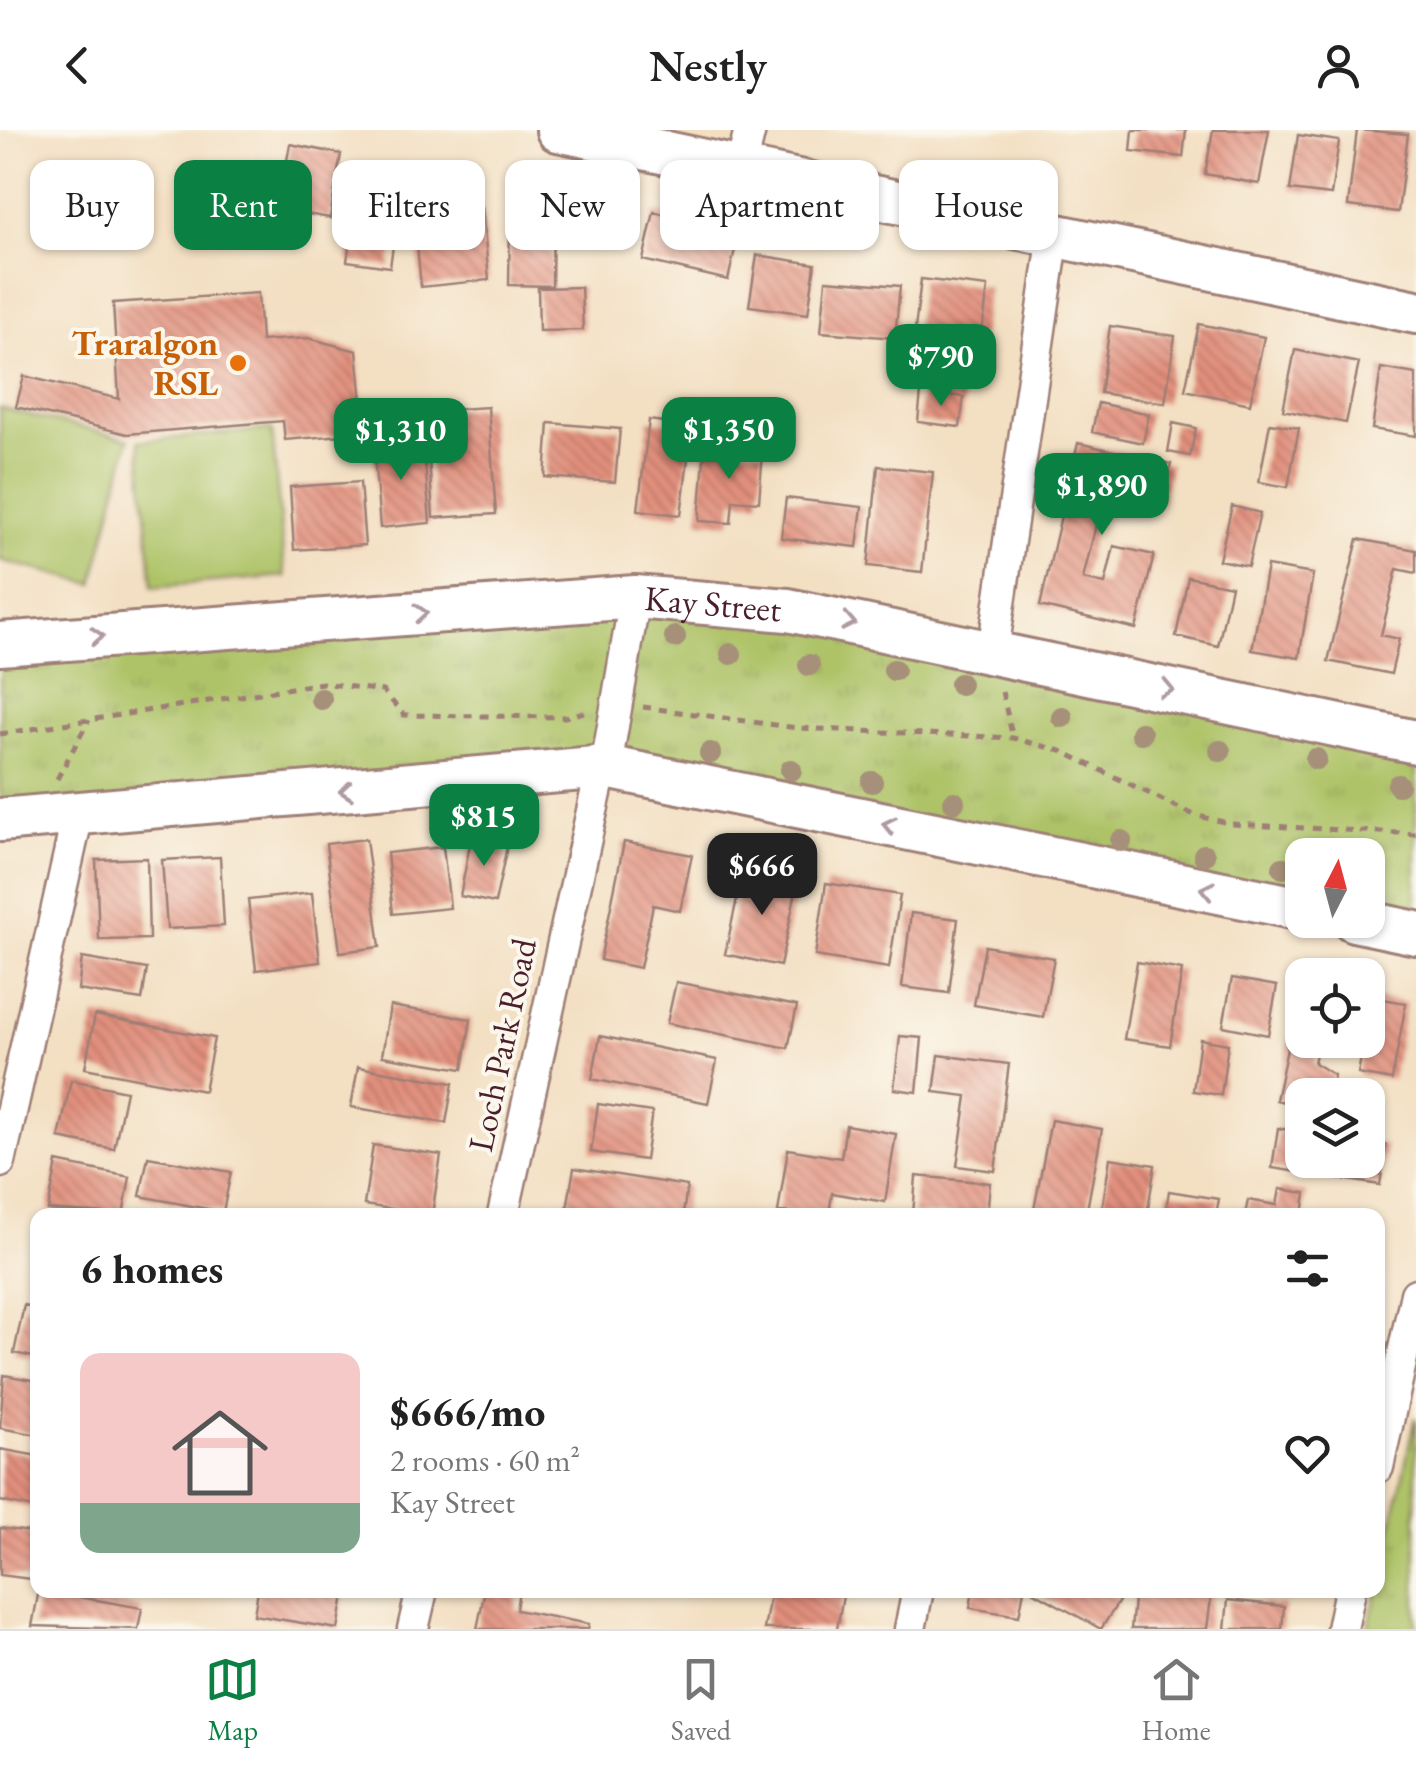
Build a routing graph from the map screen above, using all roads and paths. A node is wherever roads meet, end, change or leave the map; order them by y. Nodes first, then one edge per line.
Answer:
1 (558, 130) edge
2 (746, 149) edge
3 (899, 191) edge
4 (1058, 235) edge
5 (1052, 250) edge
6 (1416, 312) edge
7 (635, 597) junction
8 (0, 644) edge
9 (993, 652) junction
10 (616, 704) junction
11 (89, 720) junction
12 (0, 734) edge
13 (1416, 742) edge
14 (606, 767) junction
15 (78, 814) junction
16 (0, 820) edge
17 (1416, 834) edge
18 (1285, 907) edge
19 (1385, 926) edge
20 (1416, 933) edge
21 (0, 1162) edge
22 (505, 1208) edge
23 (1416, 1294) edge
24 (1386, 1384) edge
25 (420, 1598) edge
26 (916, 1598) edge
27 (1348, 1598) edge
28 (413, 1629) edge
29 (910, 1629) edge
30 (1342, 1629) edge

1 - 2 street
2 - 3 street
4 - 6 street
5 - 9 street
8 -> 7 street, Kay Street
7 -> 9 street, Kay Street
7 - 10 street, Loch Park Road
9 -> 13 street, Kay Street
10 - 11 path
10 - 14 street, Loch Park Road
10 - 17 path
11 - 12 path
11 - 15 path
14 -> 15 street
18 -> 14 street
14 - 22 street, Loch Park Road
15 - 16 street
15 - 21 street
19 - 20 street
23 - 24 street
25 - 28 street
26 - 29 street
27 - 30 street

